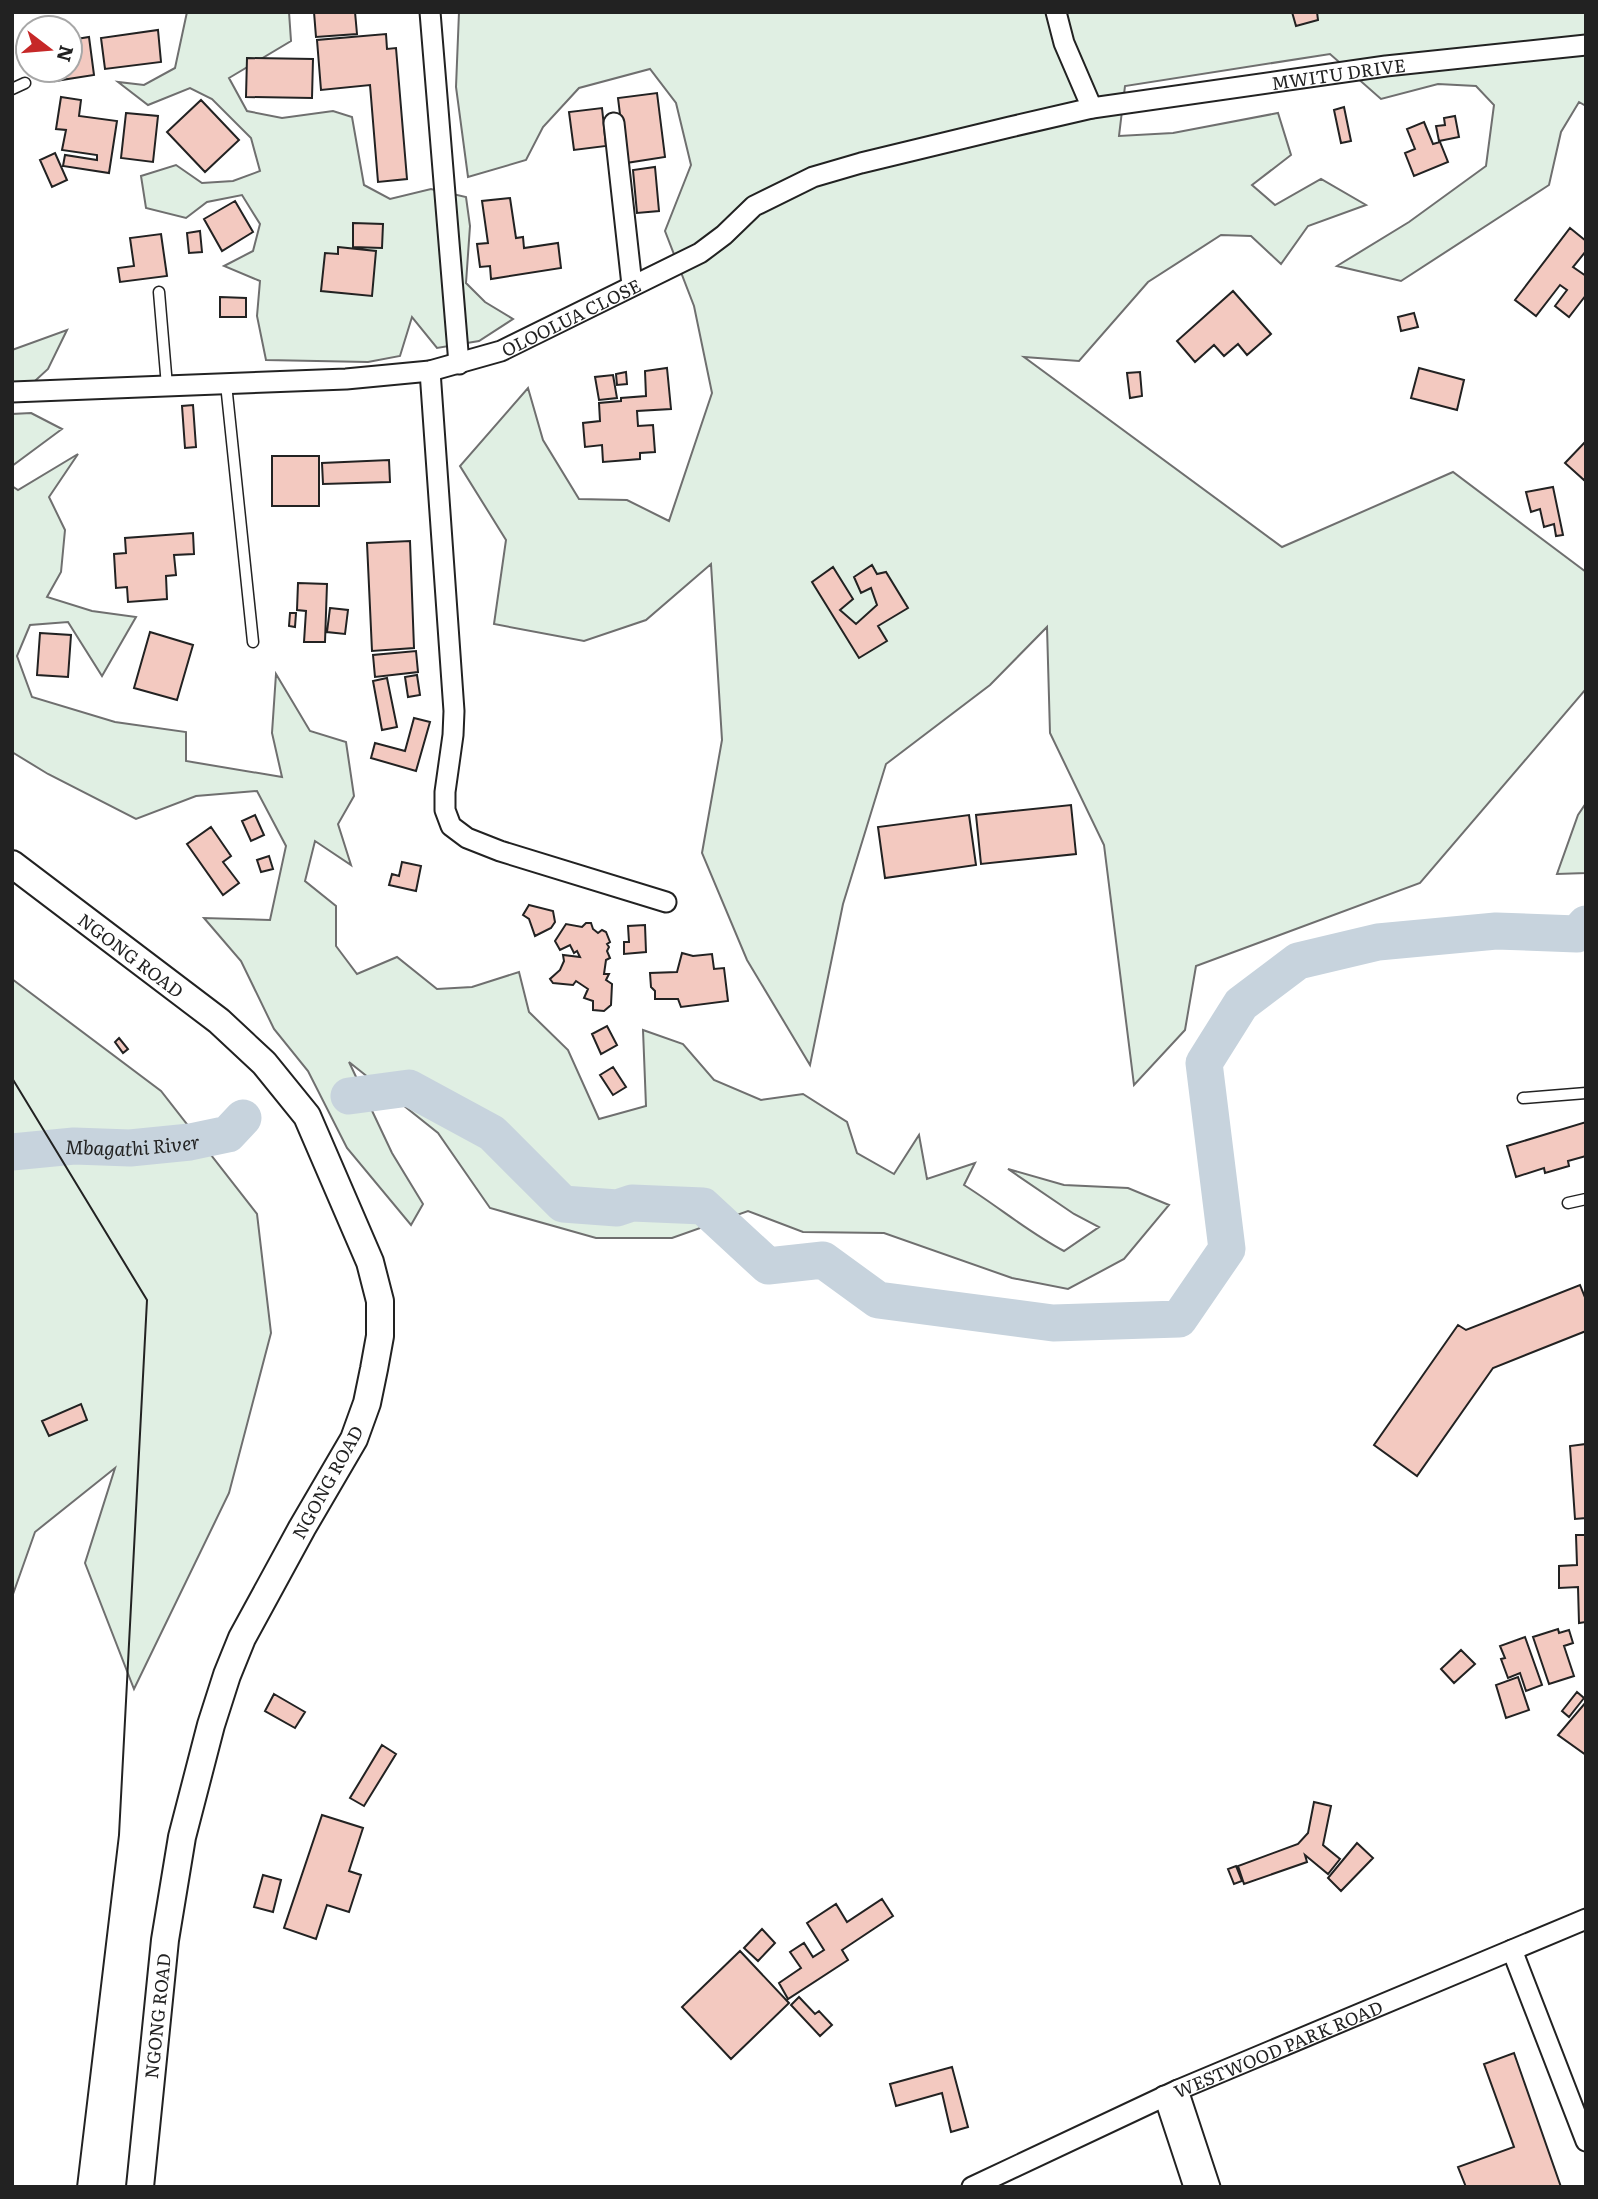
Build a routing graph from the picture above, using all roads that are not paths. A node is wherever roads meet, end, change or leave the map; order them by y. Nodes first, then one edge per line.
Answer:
1 (430, 12) edge
2 (1056, 12) edge
3 (1586, 45) edge
4 (1092, 108) junction
5 (614, 123) dead end
6 (632, 285) junction
7 (159, 292) dead end
8 (459, 364) junction
9 (430, 371) junction
10 (226, 384) junction
11 (167, 386) junction
12 (12, 392) edge
13 (253, 642) dead end
14 (12, 864) edge
15 (666, 902) dead end
16 (1586, 1093) edge
17 (1523, 1098) dead end
18 (1586, 1199) edge
19 (1568, 1203) dead end
20 (1586, 1919) edge
21 (1512, 1950) junction
22 (1171, 2093) junction
23 (1586, 2141) edge
24 (140, 2187) edge
25 (972, 2187) edge
26 (1194, 2187) edge
27 (1210, 2187) edge

1 - 8 street
2 - 4 street
3 - 4 street, MWITU DRIVE
4 - 6 street, OLOOLUA CLOSE
5 - 6 street
6 - 8 street, OLOOLUA CLOSE
7 - 11 lane
8 - 9 street, OLOOLUA CLOSE
9 - 10 street, OLOOLUA CLOSE
9 - 15 street
10 - 11 street, OLOOLUA CLOSE
10 - 13 lane
11 - 12 street, OLOOLUA CLOSE
14 - 24 main road, NGONG ROAD
16 - 17 lane
18 - 19 lane
20 - 21 street, WESTWOOD PARK ROAD
21 - 22 street, WESTWOOD PARK ROAD
21 - 23 street
22 - 25 street, WESTWOOD PARK ROAD
22 - 26 street
22 - 27 street

